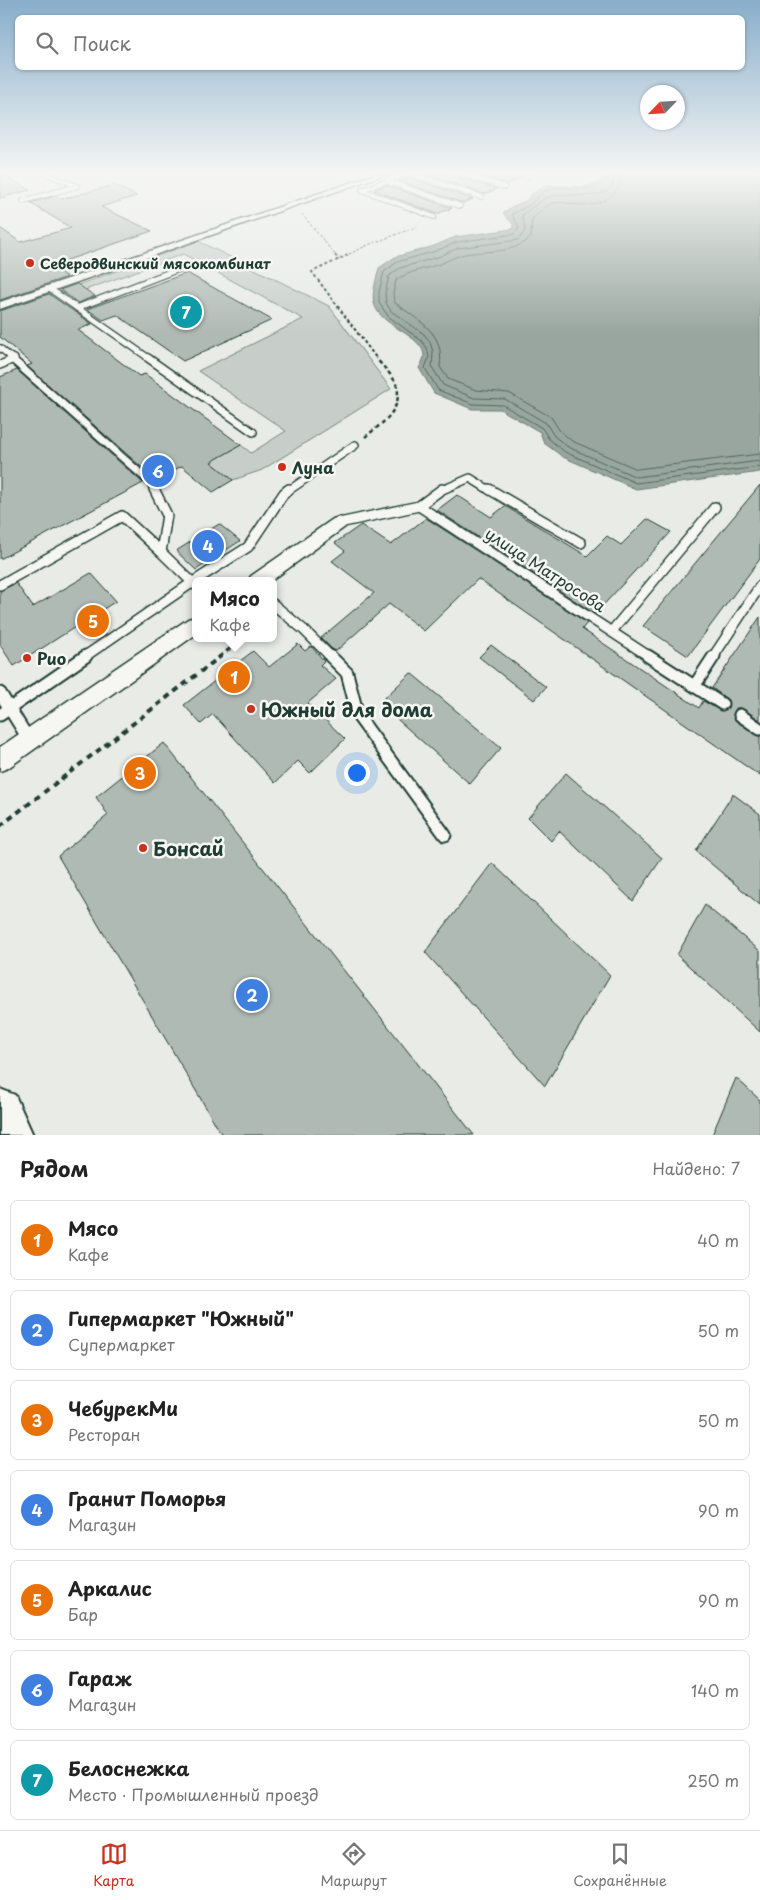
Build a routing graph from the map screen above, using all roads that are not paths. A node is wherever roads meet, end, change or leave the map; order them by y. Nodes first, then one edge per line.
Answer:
1 (228, 227) edge
2 (186, 266) dead end
3 (50, 289) junction
4 (0, 306) edge
5 (76, 308) junction
6 (0, 348) edge
7 (14, 359) junction
8 (0, 365) edge
9 (252, 432) dead end
10 (355, 445) road end
11 (419, 506) junction
12 (715, 507) dead end
13 (339, 523) joint
14 (581, 543) dead end
15 (161, 552) junction
16 (203, 577) edge
17 (263, 577) edge
18 (192, 581) edge
19 (192, 584) edge
20 (0, 585) edge
21 (760, 586) edge
22 (277, 607) edge
23 (192, 627) edge
24 (612, 631) junction
25 (695, 686) junction
26 (0, 693) edge
27 (722, 704) dead end
28 (10, 708) junction
29 (0, 715) edge
30 (740, 716) dead end
31 (760, 729) edge
32 (29, 740) junction
33 (0, 760) edge
34 (444, 835) dead end
35 (0, 1110) edge
36 (11, 1135) edge

1 - 3 street
2 - 5 lane
3 - 4 street
3 - 5 lane
5 - 9 lane
6 - 7 lane
7 - 8 lane
7 - 15 lane
10 - 16 lane
11 - 13 lane
11 - 14 lane
11 - 24 lane, улица Матросова
12 - 24 lane
13 - 17 street
15 - 18 lane
15 - 20 lane
19 - 28 lane
21 - 25 lane
22 - 34 lane
23 - 32 street
24 - 25 lane, улица Матросова
25 - 27 lane, улица Матросова
26 - 28 lane
28 - 29 lane
28 - 32 lane
30 - 31 lane
32 - 33 street
35 - 36 main road

